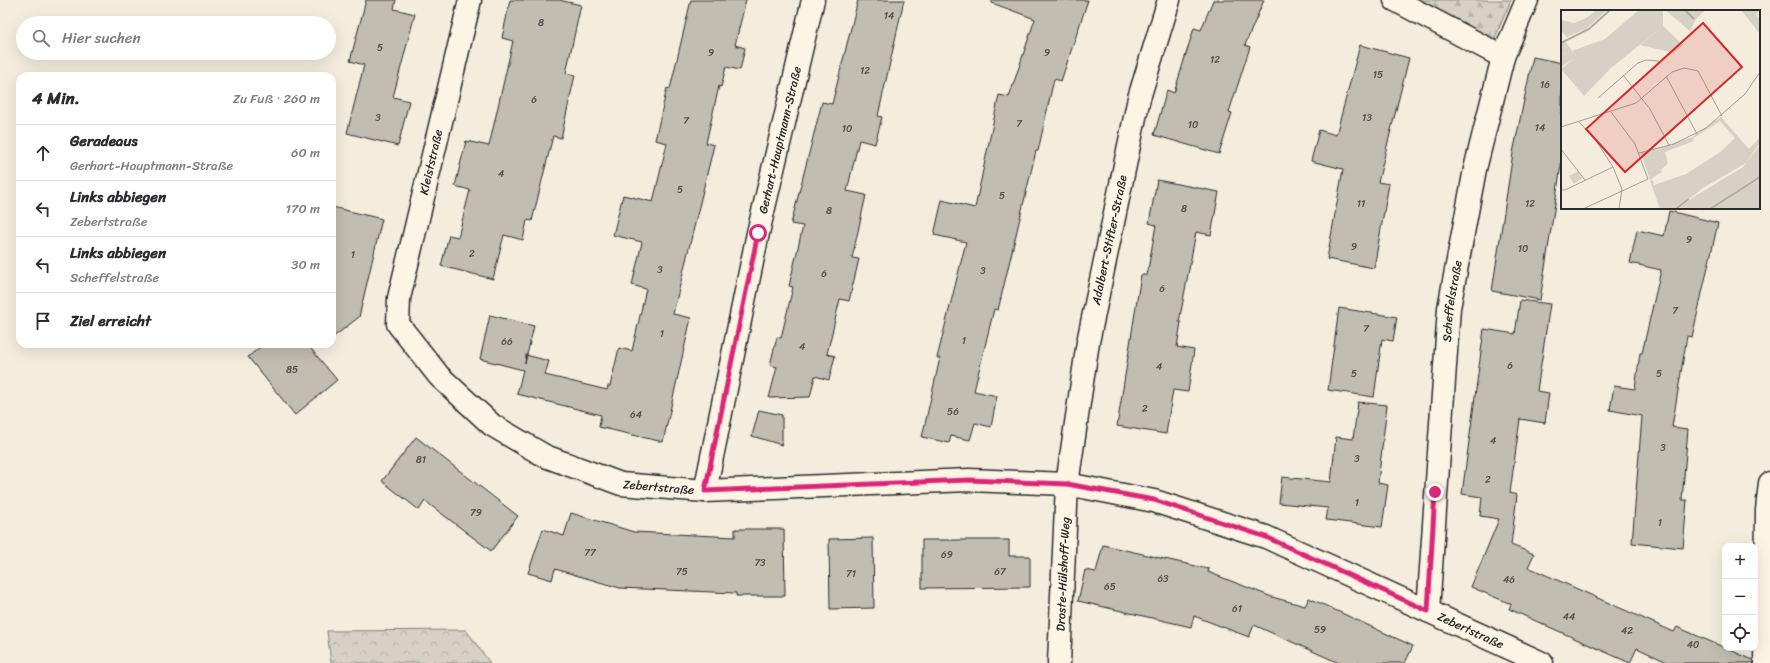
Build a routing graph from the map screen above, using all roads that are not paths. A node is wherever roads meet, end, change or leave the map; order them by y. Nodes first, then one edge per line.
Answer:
1 (470, 0) edge
2 (813, 0) edge
3 (1169, 0) edge
4 (1395, 0) edge
5 (1527, 0) edge
6 (1503, 57) junction
7 (398, 324) joint
8 (1770, 483) edge
9 (1067, 484) junction
10 (705, 491) junction
11 (1428, 611) junction
12 (1059, 663) edge
13 (1542, 663) edge
14 (1765, 663) edge

1 - 7 street, Kleiststraße
2 - 10 street, Gerhart-Hauptmann-Straße
3 - 9 street, Adalbert-Stifter-Straße
4 - 6 street
5 - 6 street, Scheffelstraße
6 - 11 street, Scheffelstraße
7 - 10 street, Zebertstraße
8 - 14 street
9 - 10 street, Zebertstraße
9 - 11 street, Zebertstraße
9 - 12 street, Droste-Hülshoff-Weg
11 - 13 street, Zebertstraße

